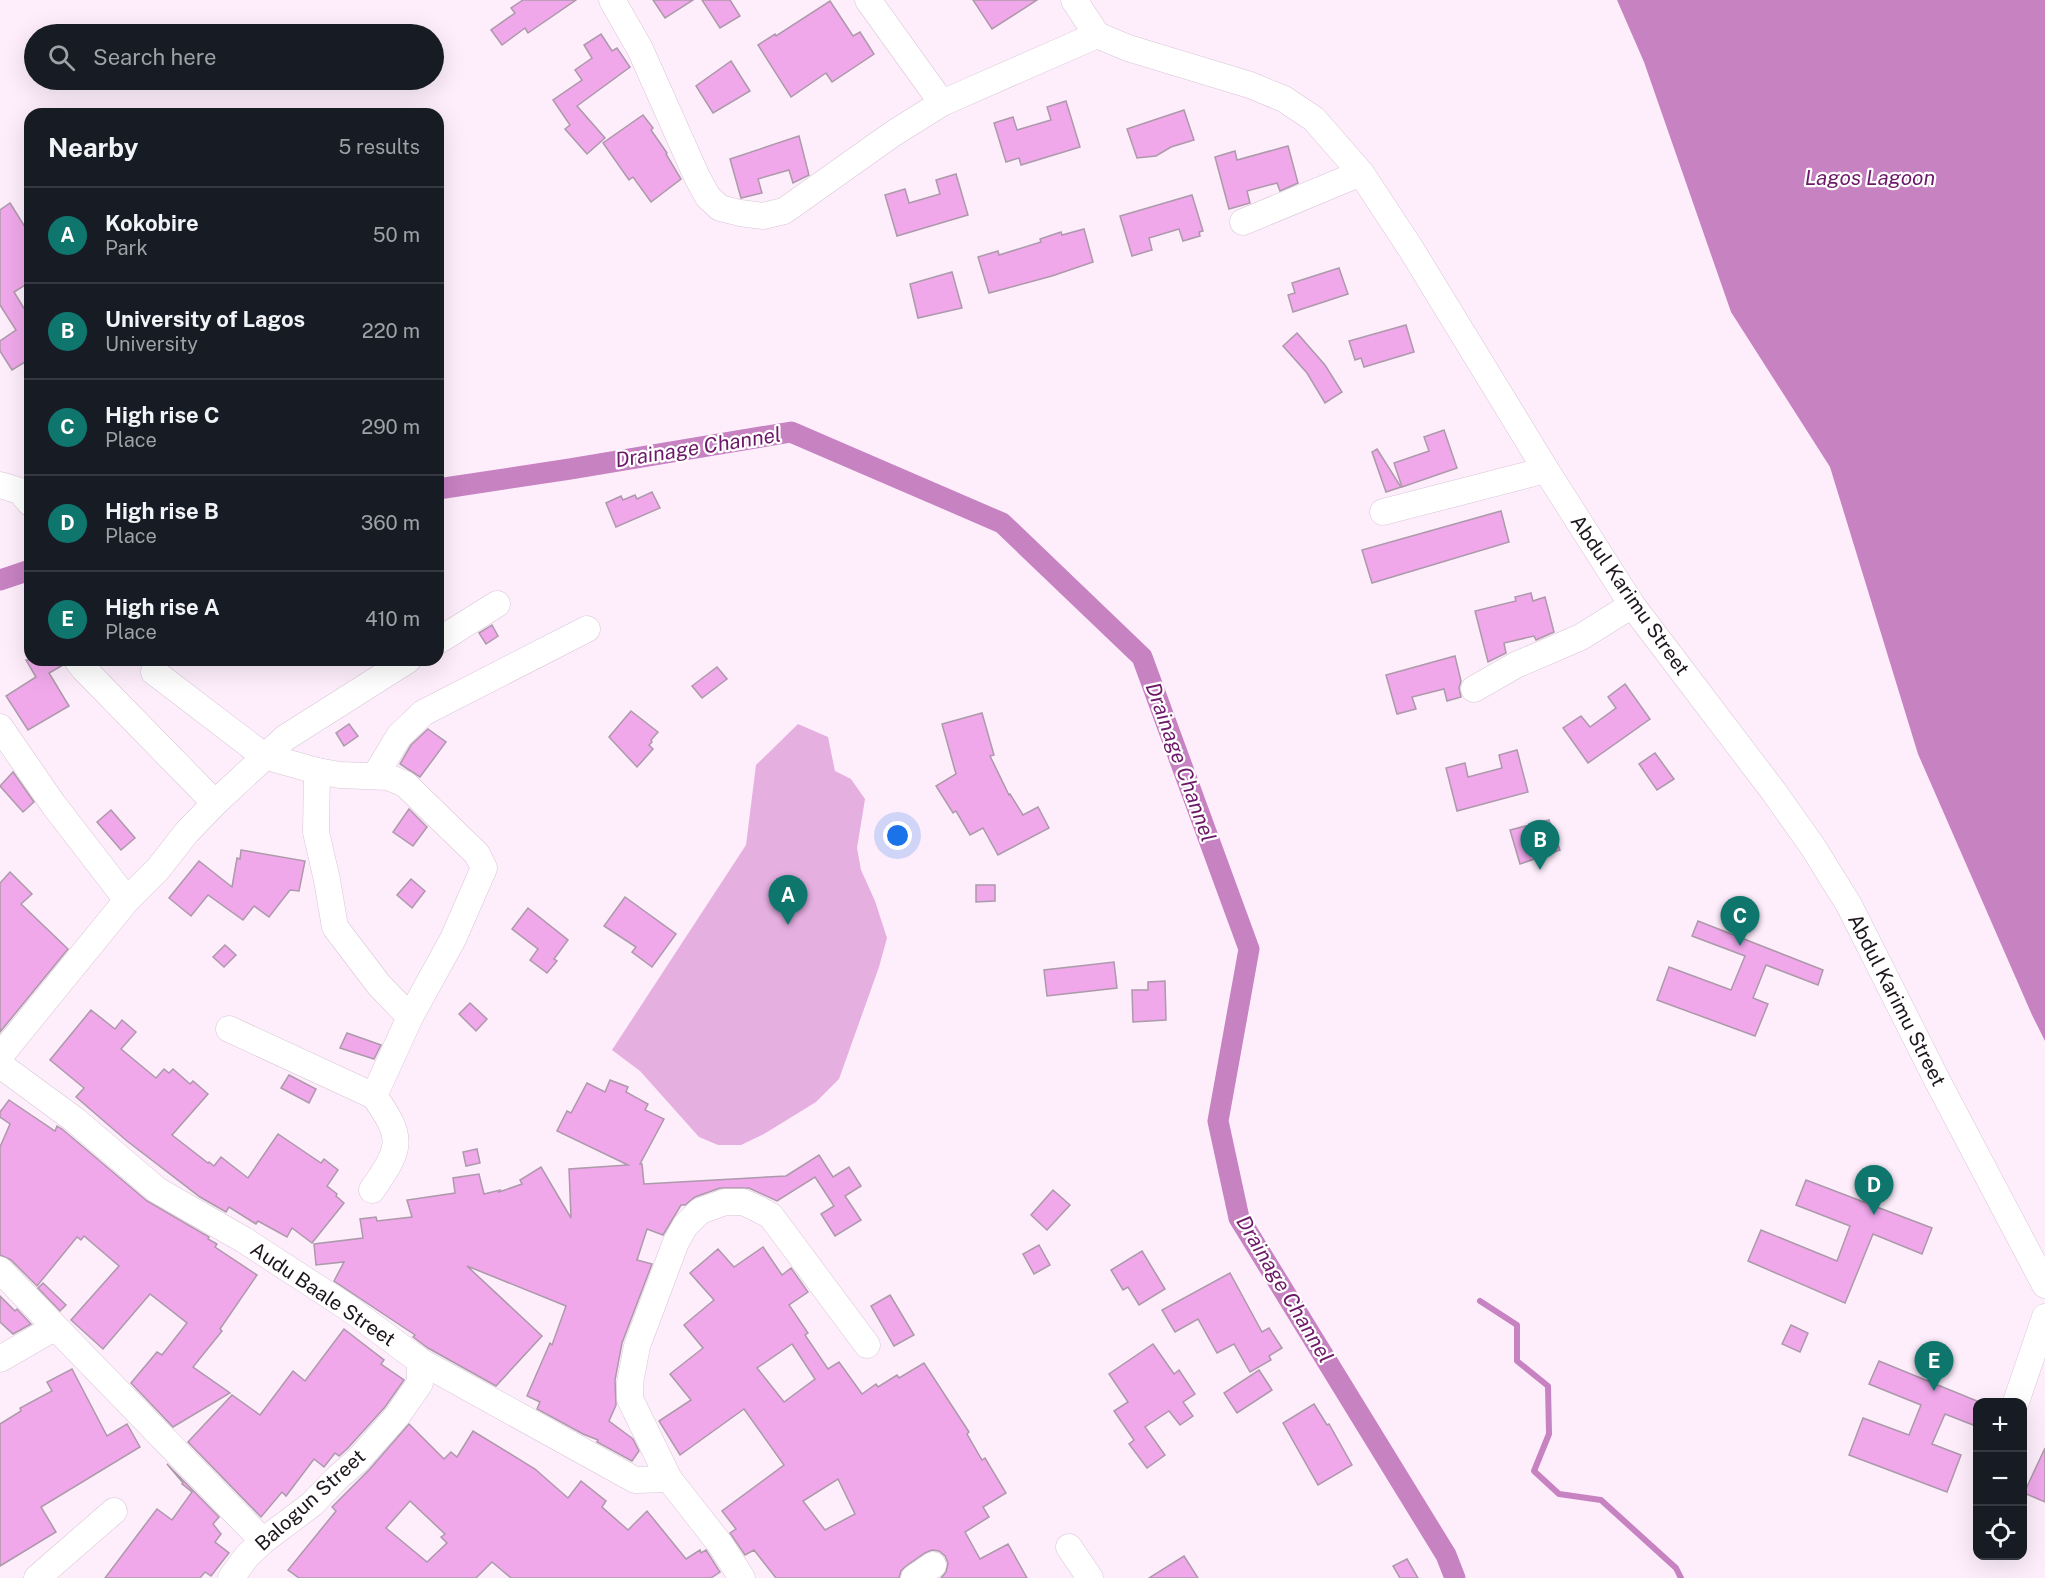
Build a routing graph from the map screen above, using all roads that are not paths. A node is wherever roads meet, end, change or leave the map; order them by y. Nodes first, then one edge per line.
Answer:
1 (612, 0) edge
2 (868, 0) edge
3 (1074, 0) edge
4 (1096, 34) junction
5 (942, 103) junction
6 (1361, 173) junction
7 (1243, 222) dead end
8 (1546, 470) junction
9 (0, 485) edge
10 (24, 495) edge
11 (1383, 512) dead end
12 (497, 604) dead end
13 (1632, 605) junction
14 (587, 629) dead end
15 (444, 637) edge
16 (82, 666) edge
17 (399, 666) edge
18 (154, 672) dead end
19 (1474, 689) dead end
20 (0, 727) edge
21 (264, 756) junction
22 (317, 771) junction
23 (375, 776) junction
24 (215, 803) junction
25 (128, 900) junction
26 (410, 1017) junction
27 (230, 1029) dead end
28 (0, 1056) edge
29 (0, 1065) edge
30 (374, 1096) junction
31 (372, 1190) dead end
32 (0, 1270) edge
33 (2045, 1285) edge
34 (2045, 1317) edge
35 (54, 1328) junction
36 (867, 1345) dead end
37 (0, 1359) edge
38 (420, 1361) junction
39 (2017, 1398) edge
40 (669, 1479) junction
41 (114, 1511) dead end
42 (263, 1541) junction
43 (1069, 1547) dead end
44 (37, 1578) edge
45 (231, 1578) edge
46 (742, 1578) edge
47 (1090, 1578) edge

1 - 5 street
2 - 5 street
3 - 4 street
4 - 5 street
4 - 6 street, Abdul Karimu Street
6 - 7 street
6 - 8 street, Abdul Karimu Street
8 - 11 street
8 - 13 street, Abdul Karimu Street
9 - 10 street
12 - 15 street
13 - 19 street
13 - 33 street, Abdul Karimu Street
14 - 23 street
16 - 24 street
17 - 21 street
18 - 21 street
20 - 25 street
21 - 22 street
21 - 24 street
22 - 23 street
22 - 26 street
23 - 26 street
24 - 25 street
25 - 28 street
26 - 30 street
27 - 30 street
29 - 38 street, Audu Baale Street
30 - 31 street
32 - 35 street
34 - 39 street
35 - 37 street
35 - 42 street
36 - 40 street
38 - 40 street, Audu Baale Street
38 - 42 street, Balogun Street
40 - 46 street
41 - 44 street
42 - 45 street, Balogun Street
43 - 47 street

